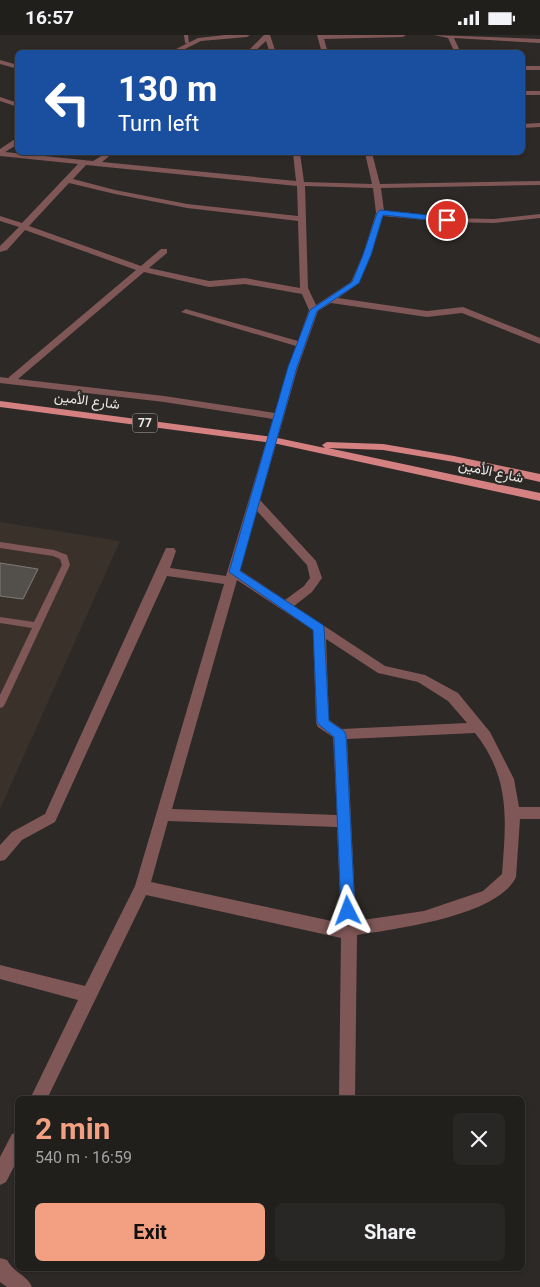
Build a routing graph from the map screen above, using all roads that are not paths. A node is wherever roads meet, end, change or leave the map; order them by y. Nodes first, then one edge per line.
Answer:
1 (186, 35) edge
2 (247, 35) edge
3 (383, 35) edge
4 (403, 35) edge
5 (437, 35) edge
6 (452, 35) edge
7 (267, 36) edge
8 (320, 36) edge
9 (523, 38) edge
10 (540, 41) edge
11 (187, 43) junction
12 (176, 50) edge
13 (252, 50) edge
14 (272, 50) edge
15 (324, 50) edge
16 (457, 50) edge
17 (0, 62) edge
18 (15, 66) edge
19 (525, 68) edge
20 (540, 68) edge
21 (525, 93) edge
22 (540, 93) edge
23 (0, 99) edge
24 (15, 104) edge
25 (540, 125) edge
26 (525, 126) edge
27 (15, 143) edge
28 (0, 153) edge
29 (15, 155) edge
30 (19, 155) edge
31 (107, 155) edge
32 (296, 155) edge
33 (369, 155) edge
34 (84, 162) junction
35 (95, 163) junction
36 (68, 180) junction
37 (540, 183) edge
38 (300, 184) junction
39 (377, 186) junction
40 (380, 213) junction
41 (540, 216) edge
42 (0, 219) edge
43 (303, 219) junction
44 (23, 225) junction
45 (0, 249) edge
46 (164, 251) dead end
47 (142, 269) junction
48 (306, 292) junction
49 (331, 300) junction
50 (314, 310) junction
51 (186, 312) dead end
52 (540, 341) edge
53 (301, 345) junction
54 (5, 381) edge
55 (0, 404) edge
56 (279, 417) junction
57 (273, 440) junction
58 (290, 443) junction
59 (540, 478) edge
60 (540, 497) edge
61 (255, 502) junction
62 (0, 545) edge
63 (170, 551) dead end
64 (163, 571) junction
65 (233, 577) junction
66 (286, 606) junction
67 (0, 620) edge
68 (37, 626) junction
69 (319, 628) junction
70 (0, 704) edge
71 (478, 728) junction
72 (340, 735) junction
73 (512, 813) junction
74 (540, 813) edge
75 (164, 815) junction
76 (343, 821) junction
77 (0, 855) edge
78 (142, 887) junction
79 (349, 929) junction
80 (0, 971) edge
81 (90, 995) junction
82 (40, 1096) edge
83 (347, 1096) edge
84 (15, 1146) edge
85 (0, 1176) edge
86 (0, 1267) edge
87 (23, 1287) edge

1 - 11 lane
2 - 11 street
3 - 4 street
3 - 8 street
5 - 6 street
6 - 9 street
6 - 16 street
7 - 13 street
7 - 14 street
8 - 15 street
9 - 10 street
11 - 12 street
17 - 18 street
19 - 20 street
21 - 22 street
23 - 24 street
25 - 26 street
27 - 28 street
28 - 29 street
30 - 34 street
31 - 35 street
32 - 38 street
33 - 39 street
34 - 35 street
34 - 36 street
35 - 38 street
36 - 43 street
36 - 44 street
37 - 39 street
38 - 39 street
38 - 43 street
39 - 40 street
40 - 41 street
40 - 49 street
42 - 44 street
43 - 48 street
44 - 45 street
44 - 47 street
46 - 47 street
47 - 48 street
47 - 54 street
48 - 50 street
49 - 50 street
49 - 52 street
50 - 53 street
51 - 53 street
53 - 56 street
54 - 56 street
55 - 57 main road, شارع الأمين / 77
56 - 57 street
57 - 58 main road, شارع الأمين / 77
57 - 61 street
58 - 59 main road, شارع الأمين / 77
58 - 60 main road, شارع الأمين / 77
61 - 65 street
61 - 66 street
62 - 68 lane
63 - 64 street
64 - 65 street
64 - 77 street
65 - 66 street
65 - 75 street
66 - 69 street
67 - 68 lane
68 - 70 lane
69 - 71 street
69 - 72 street
71 - 72 street
71 - 73 street
72 - 76 street
73 - 74 street
73 - 79 street
75 - 76 street
75 - 78 street
76 - 79 street
78 - 79 street
78 - 81 street
79 - 83 street
80 - 81 street
81 - 82 street
84 - 85 street
86 - 87 street

